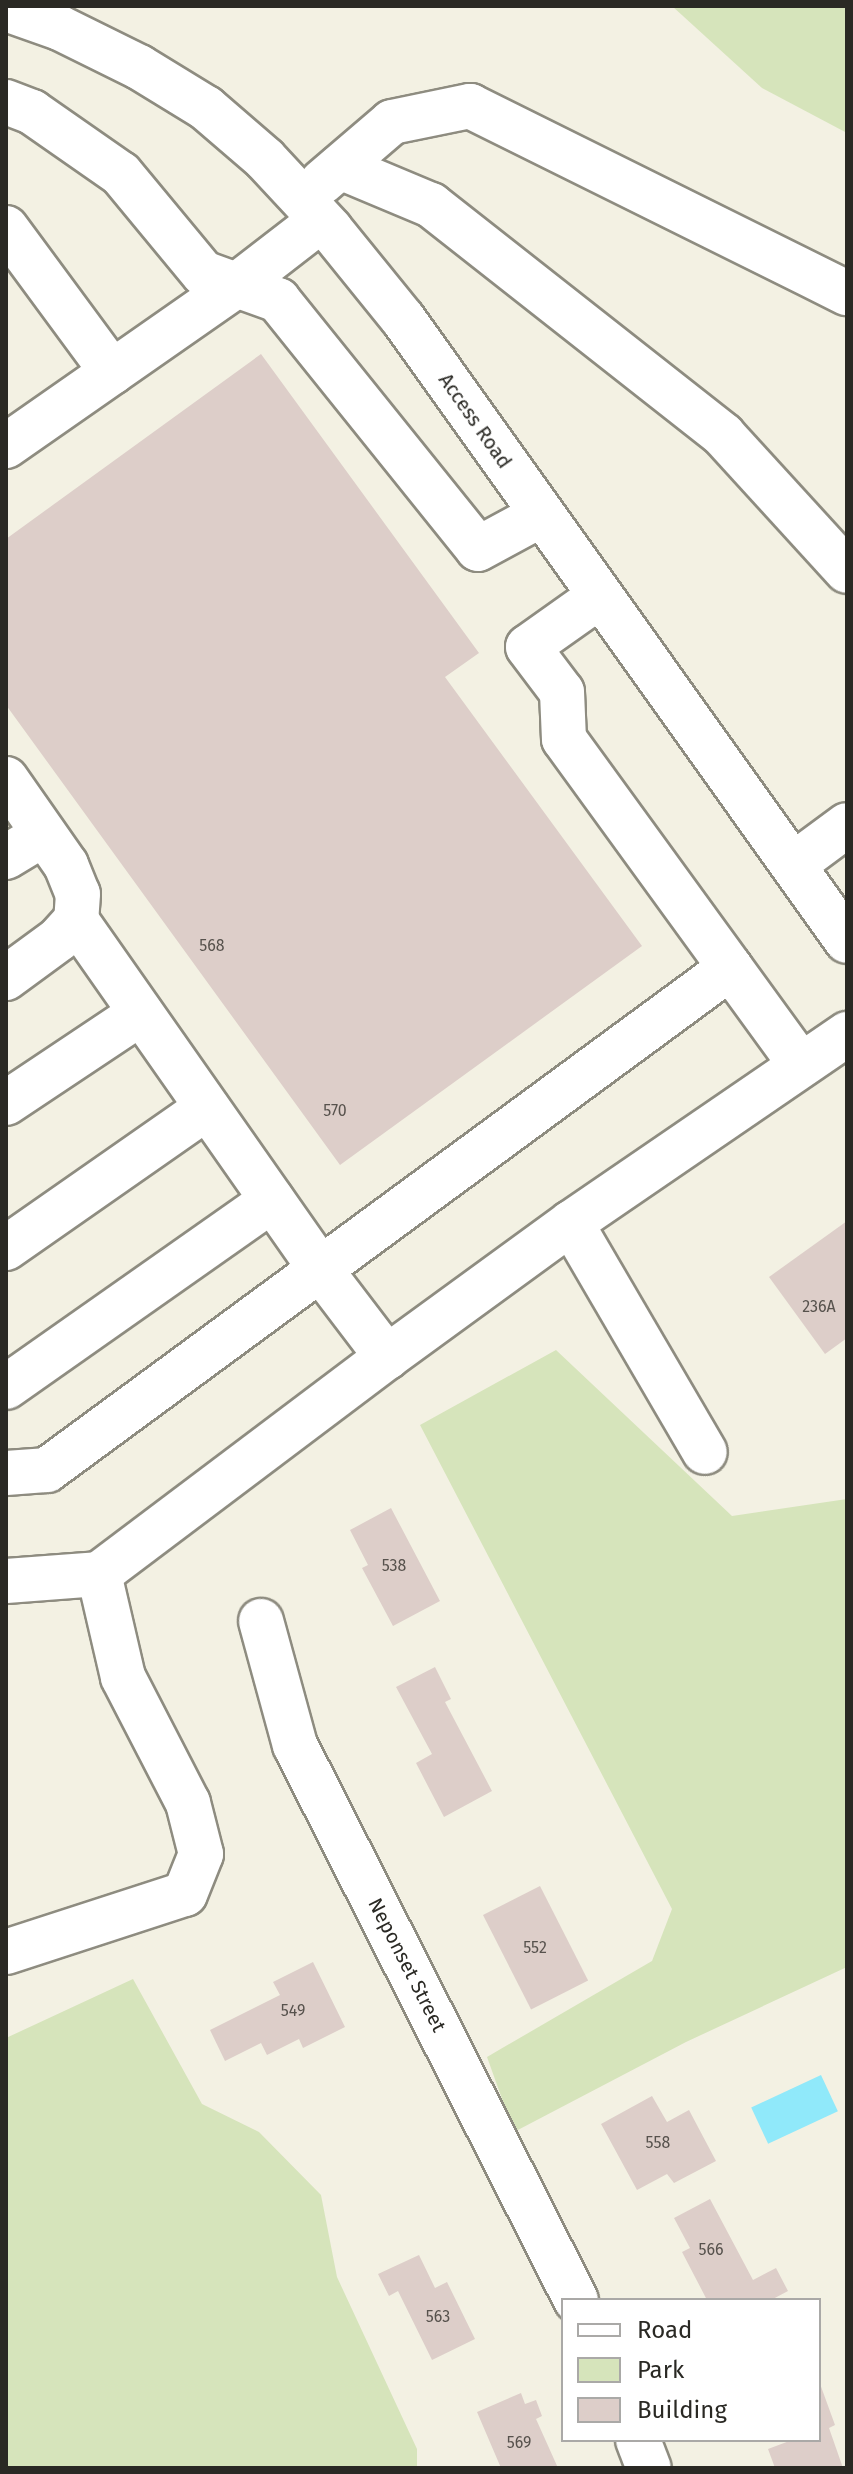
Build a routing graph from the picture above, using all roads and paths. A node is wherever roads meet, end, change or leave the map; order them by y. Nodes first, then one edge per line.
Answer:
1 (6, 9) edge
2 (6, 102) edge
3 (340, 167) junction
4 (312, 210) junction
5 (6, 228) edge
6 (237, 285) junction
7 (847, 293) edge
8 (112, 372) junction
9 (9, 437) edge
10 (541, 515) junction
11 (847, 571) edge
12 (600, 596) junction
13 (6, 779) edge
14 (847, 825) edge
15 (44, 834) junction
16 (6, 857) edge
17 (793, 865) junction
18 (76, 920) junction
19 (847, 941) edge
20 (730, 968) junction
21 (6, 978) edge
22 (141, 1013) junction
23 (847, 1034) edge
24 (801, 1065) junction
25 (6, 1103) edge
26 (207, 1108) junction
27 (272, 1200) junction
28 (571, 1223) junction
29 (6, 1248) edge
30 (320, 1269) junction
31 (387, 1357) junction
32 (6, 1387) edge
33 (705, 1452) dead end
34 (6, 1473) edge
35 (99, 1574) junction
36 (6, 1581) edge
37 (261, 1621) dead end
38 (6, 1952) edge
39 (575, 2298) edge
40 (639, 2442) edge
41 (649, 2468) edge

1 - 4 street, Access Road
2 - 6 street
3 - 4 street
3 - 7 street
3 - 11 street
4 - 6 street
4 - 10 street, Access Road
5 - 8 street
6 - 8 street
6 - 10 street
8 - 9 street
10 - 12 street, Access Road
12 - 17 street, Access Road
12 - 20 street
13 - 15 street
14 - 17 street
15 - 16 street
15 - 18 street
17 - 19 street, Access Road
18 - 21 street
18 - 22 street
20 - 24 street
20 - 30 street
22 - 25 street
22 - 26 street
23 - 24 street
24 - 28 street
26 - 27 street
26 - 29 street
27 - 30 street
27 - 32 street
28 - 31 street
28 - 33 street
30 - 31 street
30 - 34 street
31 - 35 street
35 - 36 street
35 - 38 street
37 - 39 street, Neponset Street
40 - 41 street

